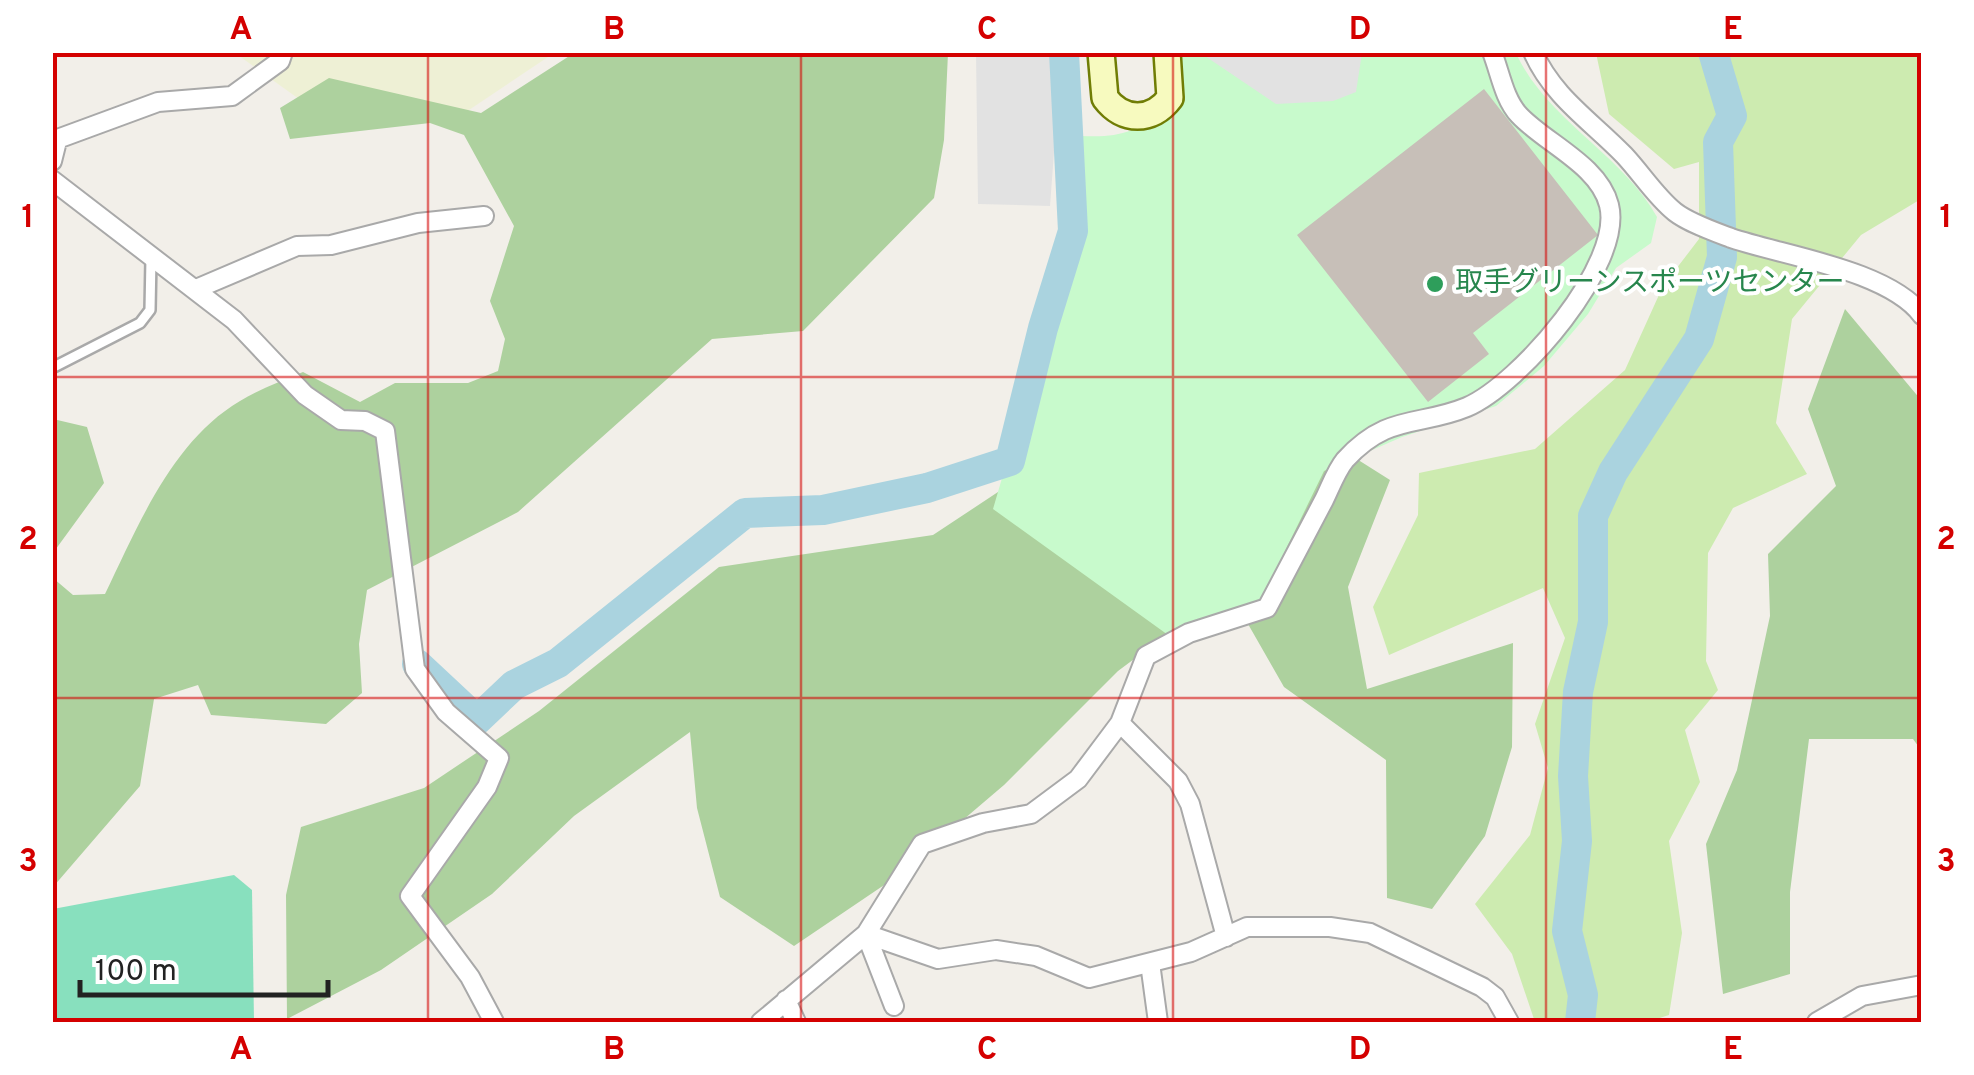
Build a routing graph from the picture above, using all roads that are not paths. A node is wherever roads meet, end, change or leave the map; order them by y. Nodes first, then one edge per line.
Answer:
1 (283, 52) edge
2 (1100, 52) edge
3 (1167, 52) edge
4 (1492, 52) edge
5 (1533, 52) edge
6 (55, 141) edge
7 (52, 160) edge
8 (52, 180) edge
9 (484, 216) dead end
10 (151, 256) junction
11 (196, 288) junction
12 (1922, 315) edge
13 (52, 368) edge
14 (1120, 723) junction
15 (866, 934) junction
16 (1226, 936) junction
17 (1150, 963) junction
18 (1922, 986) edge
19 (786, 1000) junction
20 (894, 1006) dead end
21 (494, 1022) edge
22 (761, 1022) edge
23 (796, 1022) edge
24 (1158, 1022) edge
25 (1509, 1022) edge
26 (1817, 1022) edge

1 - 6 street
2 - 3 street
4 - 14 street
5 - 12 street
6 - 7 street
8 - 10 street
9 - 11 street
10 - 11 street
10 - 13 lane
11 - 21 street
14 - 15 street
14 - 16 street
15 - 17 street
15 - 19 street
15 - 20 street
16 - 17 street
16 - 25 street
17 - 24 street
18 - 26 street
19 - 22 street
19 - 23 street

